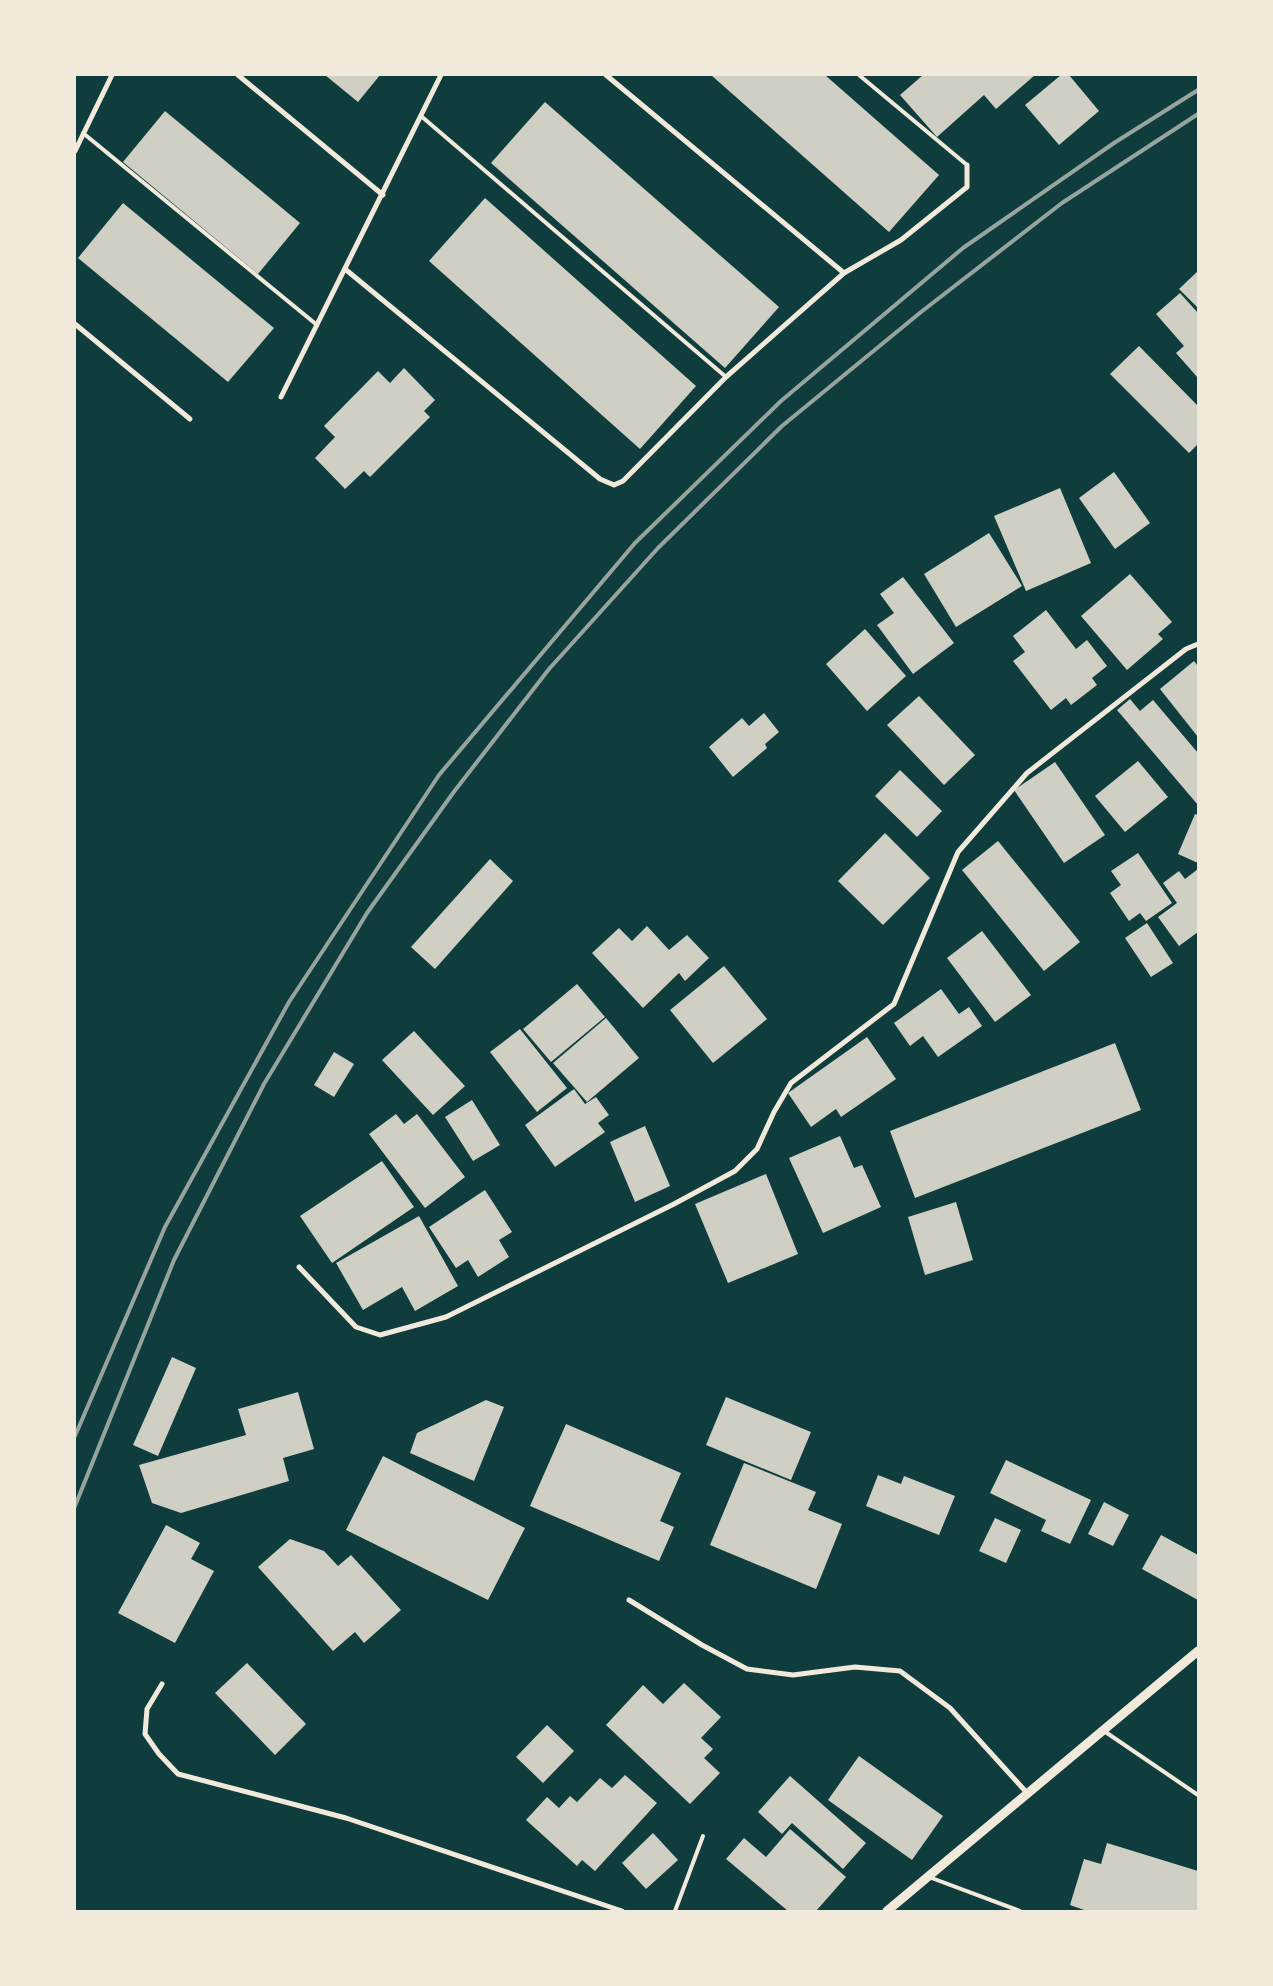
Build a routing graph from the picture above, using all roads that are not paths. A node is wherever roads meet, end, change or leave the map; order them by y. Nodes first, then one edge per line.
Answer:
1 (112, 75) edge
2 (238, 75) edge
3 (441, 75) edge
4 (606, 75) edge
5 (859, 75) edge
6 (421, 116) junction
7 (83, 132) junction
8 (75, 151) edge
9 (967, 165) joint
10 (383, 194) junction
11 (345, 269) junction
12 (844, 273) junction
13 (75, 324) edge
14 (318, 325) junction
15 (726, 377) junction
16 (281, 397) dead end
17 (190, 419) dead end
18 (1198, 644) edge
19 (299, 1267) dead end
20 (630, 1600) dead end
21 (1198, 1651) edge
22 (162, 1684) dead end
23 (1104, 1731) junction
24 (1028, 1794) junction
25 (1198, 1795) edge
26 (703, 1836) dead end
27 (929, 1877) junction
28 (622, 1911) edge
29 (675, 1911) edge
30 (887, 1911) edge
31 (1020, 1911) edge

1 - 7 street
2 - 10 street
3 - 6 street
4 - 12 street
5 - 9 lane
6 - 10 street
6 - 15 lane
7 - 8 street
7 - 14 lane
9 - 12 street
10 - 11 street
11 - 14 street
11 - 15 street
12 - 15 street
13 - 17 street
14 - 16 street
18 - 19 street
20 - 24 street
21 - 23 street
22 - 28 street
23 - 24 street
23 - 25 lane
24 - 27 street
26 - 29 lane
27 - 30 street
27 - 31 lane

